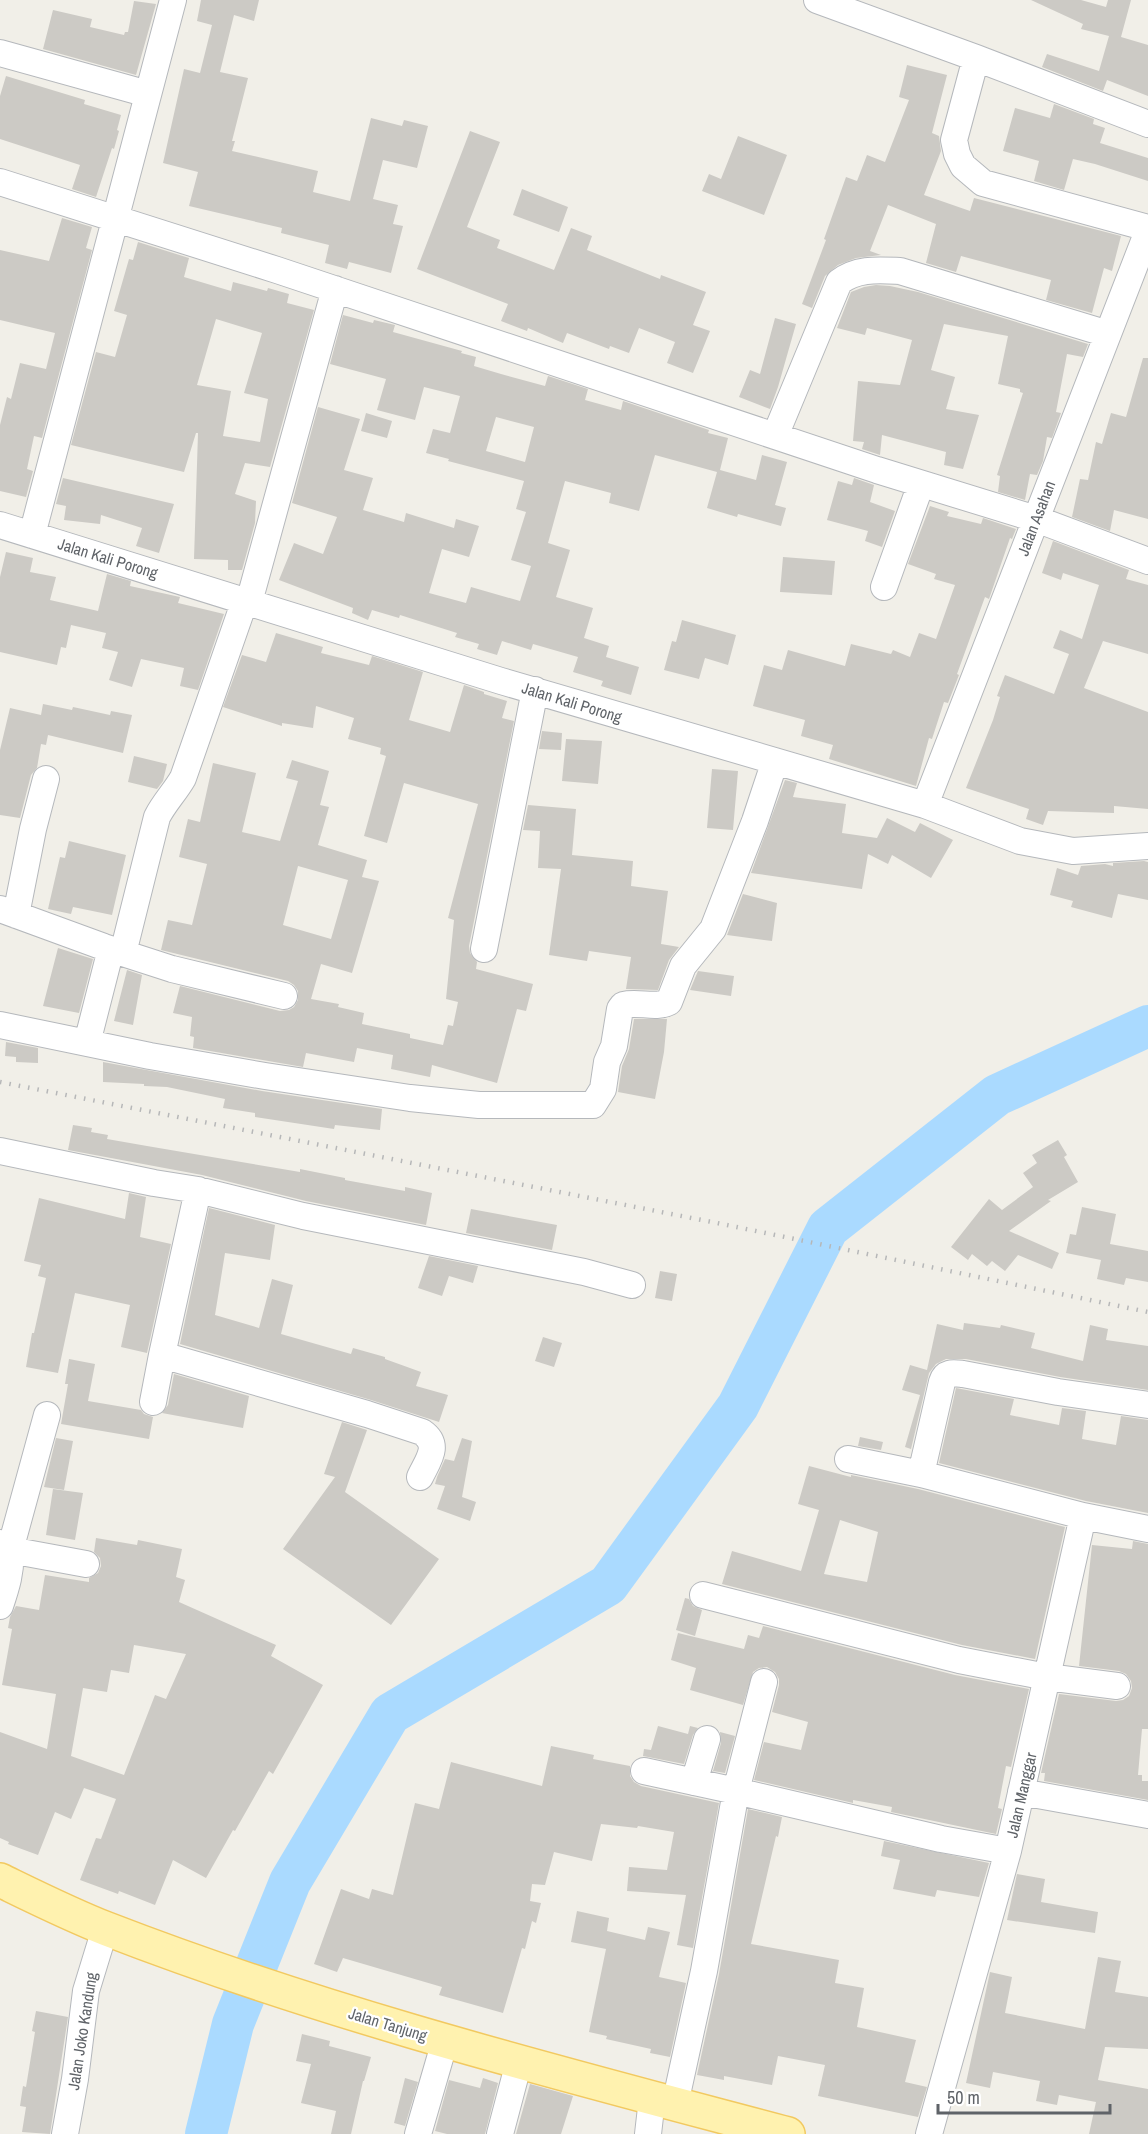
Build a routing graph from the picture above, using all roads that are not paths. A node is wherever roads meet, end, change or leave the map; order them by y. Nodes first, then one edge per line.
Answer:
1 (174, 0) edge
2 (817, 0) edge
3 (0, 54) edge
4 (975, 58) junction
5 (148, 94) junction
6 (1148, 124) edge
7 (0, 182) edge
8 (116, 219) junction
9 (1148, 230) edge
10 (335, 289) junction
11 (1108, 334) junction
12 (775, 436) junction
13 (921, 484) junction
14 (1036, 519) junction
15 (0, 525) edge
16 (32, 535) junction
17 (1148, 561) edge
18 (884, 587) dead end
19 (247, 601) junction
20 (535, 690) junction
21 (775, 761) junction
22 (46, 779) dead end
23 (925, 805) junction
24 (1148, 846) edge
25 (8, 912) edge
26 (484, 949) dead end
27 (117, 951) junction
28 (284, 996) dead end
29 (0, 1024) edge
30 (87, 1043) junction
31 (0, 1151) edge
32 (198, 1191) junction
33 (632, 1285) dead end
34 (162, 1355) junction
35 (153, 1402) dead end
36 (1148, 1405) edge
37 (47, 1415) dead end
38 (848, 1459) dead end
39 (921, 1474) junction
40 (420, 1478) dead end
41 (1083, 1516) junction
42 (1148, 1529) edge
43 (5, 1546) edge
44 (86, 1564) dead end
45 (703, 1595) dead end
46 (0, 1606) edge
47 (1047, 1677) junction
48 (764, 1682) dead end
49 (1117, 1686) dead end
50 (707, 1739) dead end
51 (644, 1770) dead end
52 (694, 1782) junction
53 (736, 1791) junction
54 (1021, 1792) junction
55 (1148, 1815) edge
56 (1008, 1851) junction
57 (0, 1880) edge
58 (105, 1929) junction
59 (445, 2042) junction
60 (519, 2062) junction
61 (664, 2101) junction
62 (65, 2134) edge
63 (418, 2134) edge
64 (500, 2134) edge
65 (648, 2134) edge
66 (788, 2134) edge
67 (929, 2134) edge

1 - 5 street
2 - 4 street
3 - 5 street
4 - 6 street
4 - 9 street
5 - 8 street
7 - 8 street
8 - 10 street
8 - 16 street
9 - 11 street, Jalan Asahan
10 - 12 street
10 - 19 street
11 - 12 street
11 - 14 street, Jalan Asahan
12 - 13 street
13 - 14 street
13 - 18 street
14 - 17 street
14 - 23 street, Jalan Asahan
15 - 16 street, Jalan Kali Porong
16 - 19 street, Jalan Kali Porong
19 - 20 street, Jalan Kali Porong
19 - 27 street
20 - 21 street, Jalan Kali Porong
20 - 26 street
21 - 23 street, Jalan Kali Porong
21 - 30 street
22 - 25 street
23 - 24 street, Jalan Kali Porong
25 - 27 street
27 - 28 street
27 - 30 street
29 - 30 street
31 - 32 street
32 - 33 street
32 - 34 street
34 - 35 street
34 - 40 street
36 - 39 street
37 - 43 street
38 - 39 street
39 - 41 street
41 - 42 street
41 - 47 street, Jalan Manggar
43 - 44 street
43 - 46 street
45 - 47 street
47 - 49 street
47 - 54 street, Jalan Manggar
48 - 53 street
50 - 52 street
51 - 52 street
52 - 53 street
53 - 56 street
53 - 61 street
54 - 55 street
54 - 56 street, Jalan Manggar
56 - 67 street, Jalan Manggar
57 - 58 main road, Jalan Tanjung
58 - 59 main road, Jalan Tanjung
58 - 62 street, Jalan Joko Kandung
59 - 60 main road, Jalan Tanjung
59 - 63 street
60 - 61 main road, Jalan Tanjung
60 - 64 street
61 - 65 street
61 - 66 main road, Jalan Tanjung

